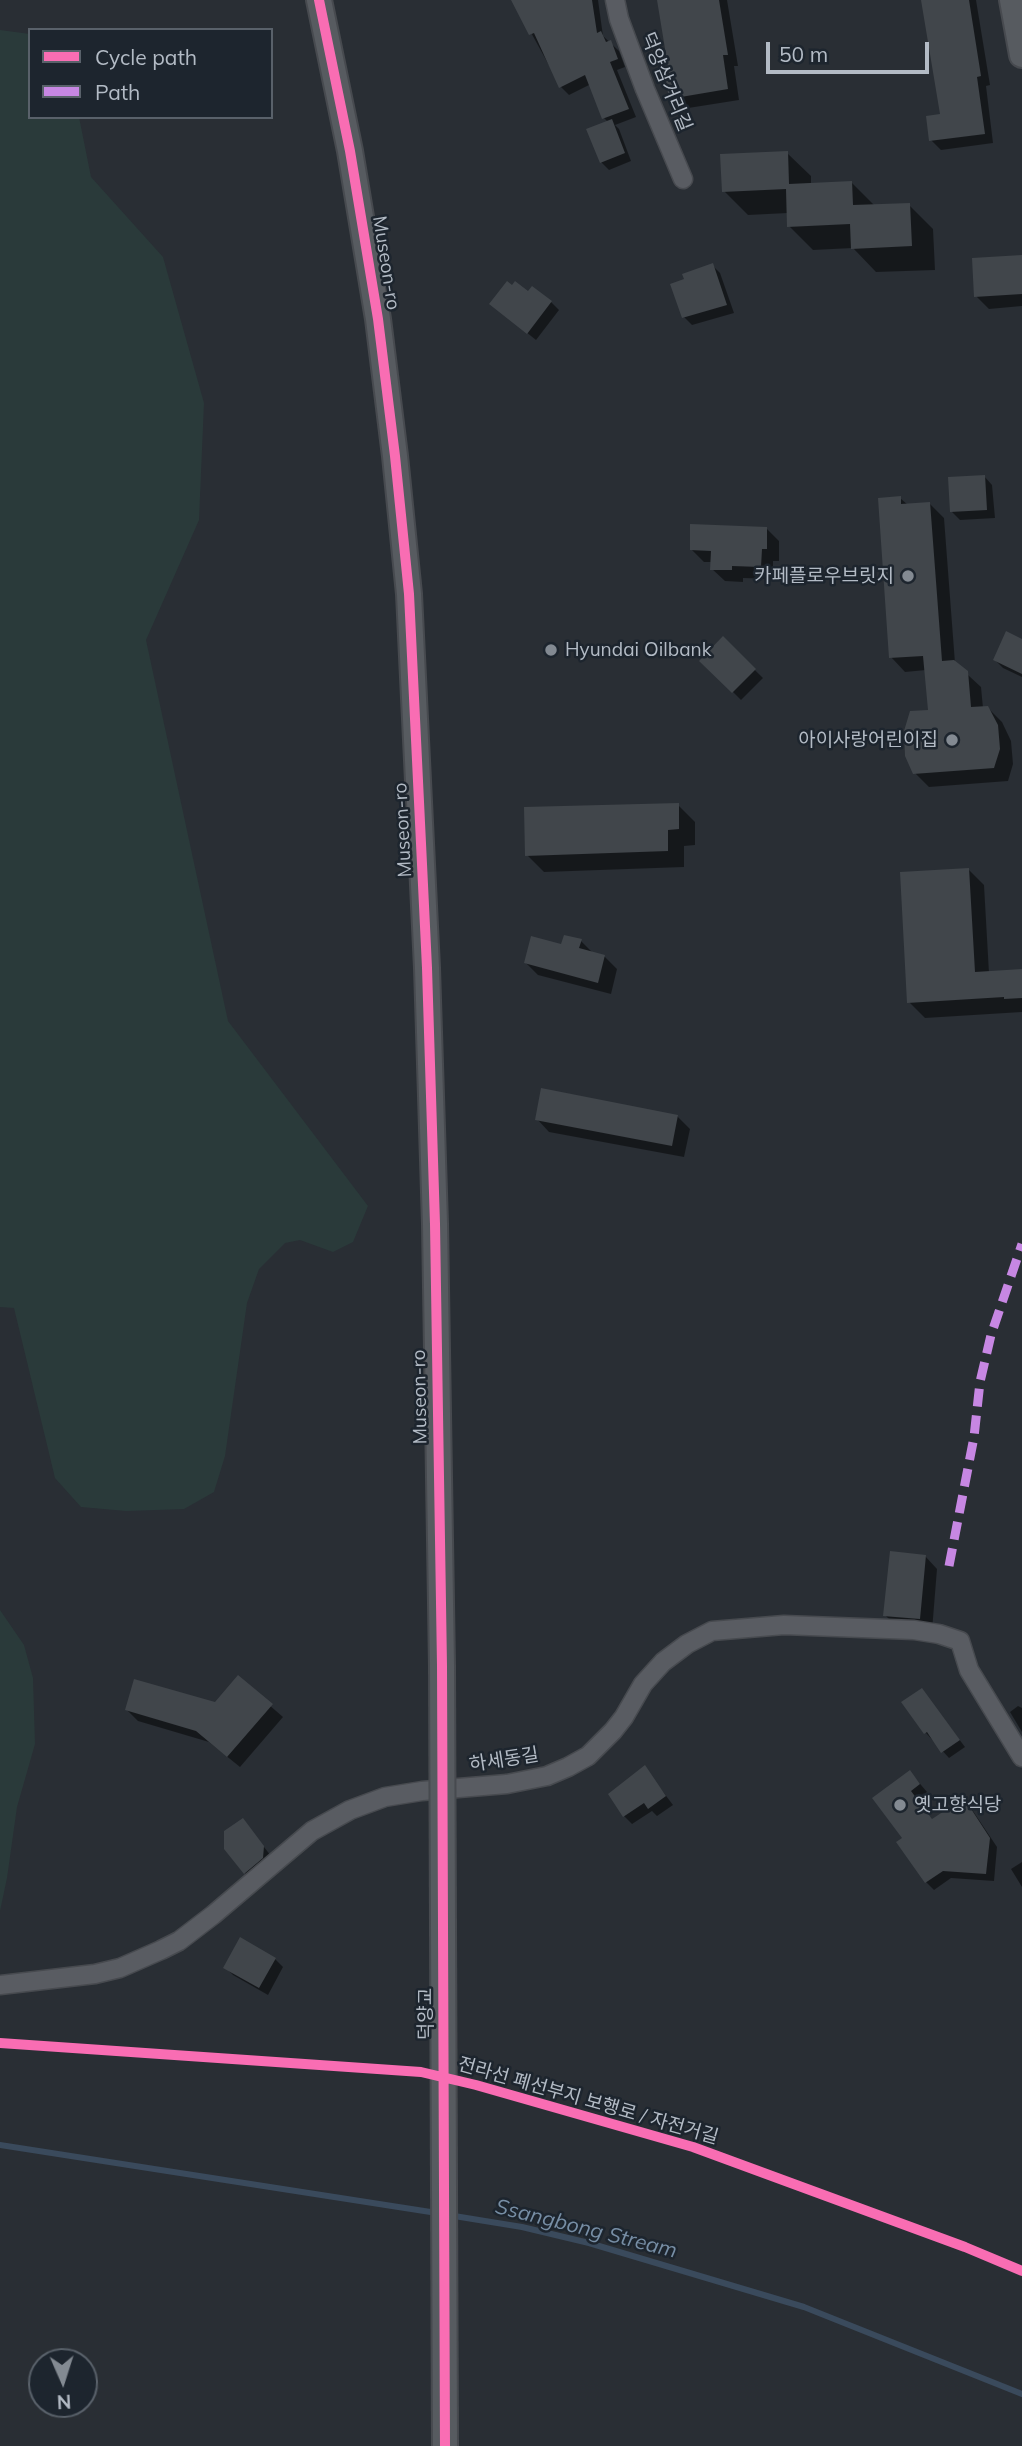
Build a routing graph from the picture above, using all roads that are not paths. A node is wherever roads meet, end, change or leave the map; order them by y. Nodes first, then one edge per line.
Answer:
1 (614, 0) edge
2 (1012, 0) edge
3 (320, 4) edge
4 (1022, 55) edge
5 (683, 179) dead end
6 (442, 1666) joint
7 (1022, 1757) edge
8 (0, 1985) edge
9 (445, 2446) edge

1 - 5 street, 덕양삼거리길
2 - 4 street
3 - 6 street, Museon-ro
6 - 9 street, 덕양교, bridge
7 - 8 street, 하세동길

